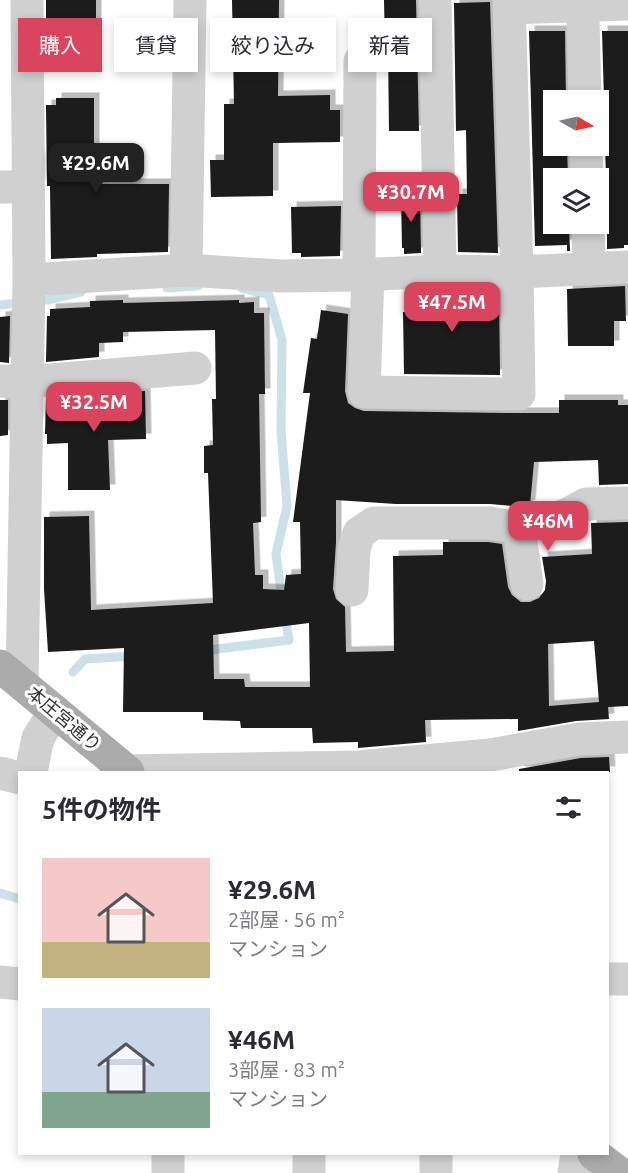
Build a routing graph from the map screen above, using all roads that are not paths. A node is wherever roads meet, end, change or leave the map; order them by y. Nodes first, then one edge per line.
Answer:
1 (27, 0) edge
2 (190, 0) edge
3 (435, 0) edge
4 (575, 2) edge
5 (509, 4) edge
6 (628, 4) edge
7 (360, 72) edge
8 (585, 90) edge
9 (14, 187) edge
10 (588, 234) edge
11 (628, 267) edge
12 (589, 269) junction
13 (186, 270) junction
14 (440, 271) junction
15 (518, 272) junction
16 (364, 275) junction
17 (28, 297) junction
18 (195, 368) dead end
19 (13, 381) edge
20 (628, 503) edge
21 (519, 528) junction
22 (527, 584) dead end
23 (352, 590) dead end
24 (11, 675) edge
25 (55, 711) junction
26 (628, 737) edge
27 (31, 771) edge
28 (126, 771) edge
29 (173, 771) edge
30 (0, 773) edge
31 (18, 778) edge
32 (609, 979) edge
33 (628, 979) edge
34 (0, 982) edge
35 (18, 984) edge
36 (168, 1155) edge
37 (309, 1155) edge
38 (436, 1155) edge
39 (578, 1155) edge
40 (595, 1155) edge
41 (168, 1173) edge
42 (309, 1173) edge
43 (436, 1173) edge
44 (574, 1173) edge
45 (619, 1173) edge

1 - 9 street
2 - 13 street
3 - 14 street
4 - 5 street
4 - 6 street
4 - 8 street
5 - 15 street
7 - 16 street
9 - 17 street
10 - 12 street
11 - 12 street
12 - 15 street
13 - 16 street
13 - 17 street
14 - 15 street
14 - 16 street
15 - 16 street
17 - 19 street
18 - 19 street
19 - 24 street
20 - 21 street
21 - 22 street
21 - 23 street
24 - 25 main road, 本庄宮通り
25 - 27 street
25 - 28 main road, 本庄宮通り
26 - 29 street
30 - 31 street
32 - 33 street
34 - 35 street
36 - 41 street
37 - 42 street
38 - 43 street
39 - 44 street
40 - 45 main road

